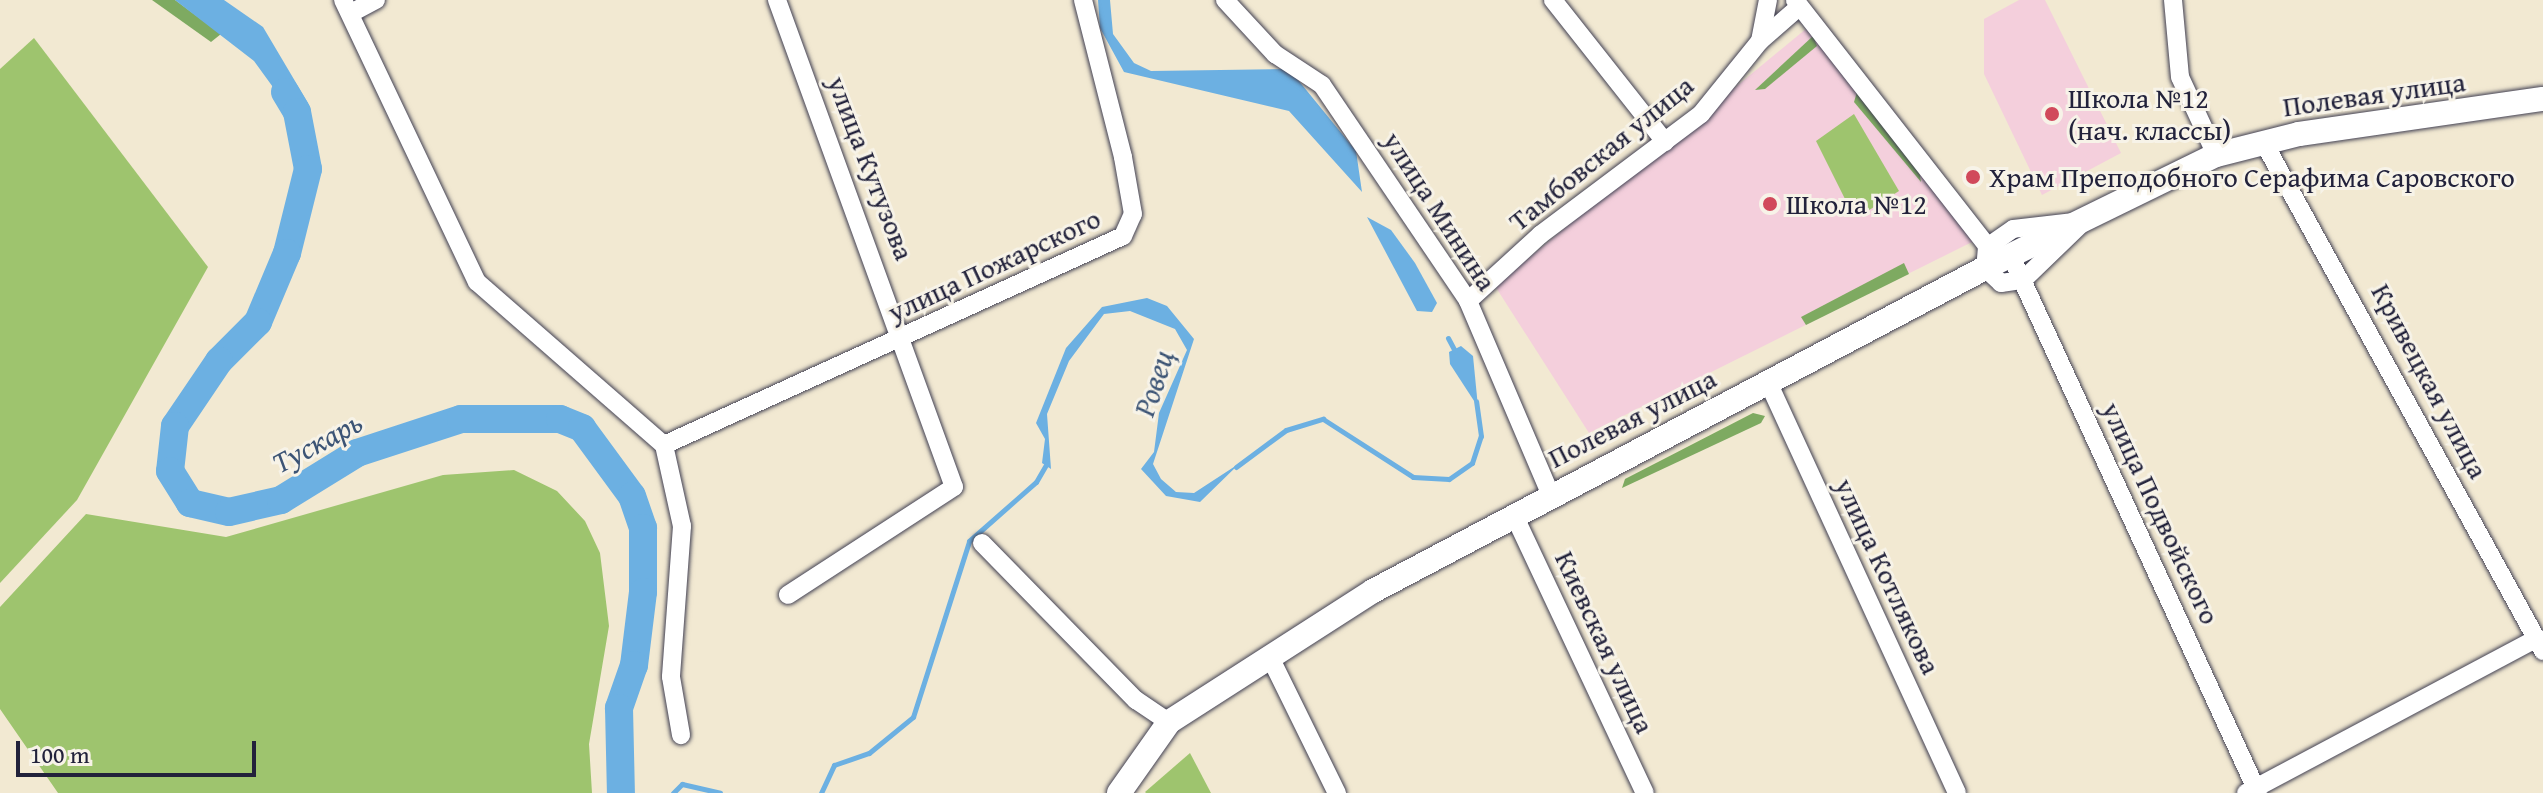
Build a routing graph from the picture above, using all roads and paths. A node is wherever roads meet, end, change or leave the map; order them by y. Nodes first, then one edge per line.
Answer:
1 (376, 0) edge
2 (777, 0) edge
3 (1083, 0) edge
4 (1225, 0) edge
5 (1553, 0) edge
6 (1768, 0) edge
7 (2173, 0) edge
8 (1797, 4) edge
9 (348, 6) edge
10 (1760, 41) junction
11 (2543, 99) edge
12 (2263, 141) junction
13 (1665, 142) junction
14 (2216, 155) junction
15 (2084, 220) junction
16 (1996, 258) junction
17 (2023, 280) junction
18 (1468, 301) junction
19 (904, 337) junction
20 (1768, 382) junction
21 (664, 445) junction
22 (1550, 493) junction
23 (1514, 515) junction
24 (982, 543) dead end
25 (788, 595) dead end
26 (2540, 644) edge
27 (1269, 655) junction
28 (1169, 722) junction
29 (681, 735) dead end
30 (2253, 791) edge
31 (1119, 793) edge
32 (1337, 793) edge
33 (1645, 793) edge
34 (1957, 793) edge

1 - 9 street
2 - 19 street, улица Кутузова
3 - 19 street, улица Пожарского
4 - 18 street, улица Минина
5 - 13 street
6 - 10 street, Тамбовская улица
7 - 14 street
8 - 10 street, Тамбовская улица
8 - 16 street, Тамбовская улица
9 - 21 street
10 - 13 street, Тамбовская улица
11 - 12 street, Полевая улица
12 - 14 street, Полевая улица
12 - 26 street, Кривецкая улица
13 - 18 street, Тамбовская улица
14 - 15 street, Полевая улица
15 - 16 street, Полевая улица
15 - 17 street
16 - 17 street, улица Подвойского
16 - 17 street
16 - 20 street, Полевая улица
17 - 30 street, улица Подвойского
18 - 22 street, улица Минина
19 - 21 street, улица Пожарского
19 - 25 street, улица Кутузова
20 - 22 street, Полевая улица
20 - 34 street, улица Котлякова
21 - 29 street
22 - 23 street, Полевая улица
23 - 27 street, Полевая улица
23 - 33 street, Киевская улица
24 - 28 street
26 - 30 street
27 - 28 street, Полевая улица
27 - 32 street
28 - 31 street, Полевая улица

